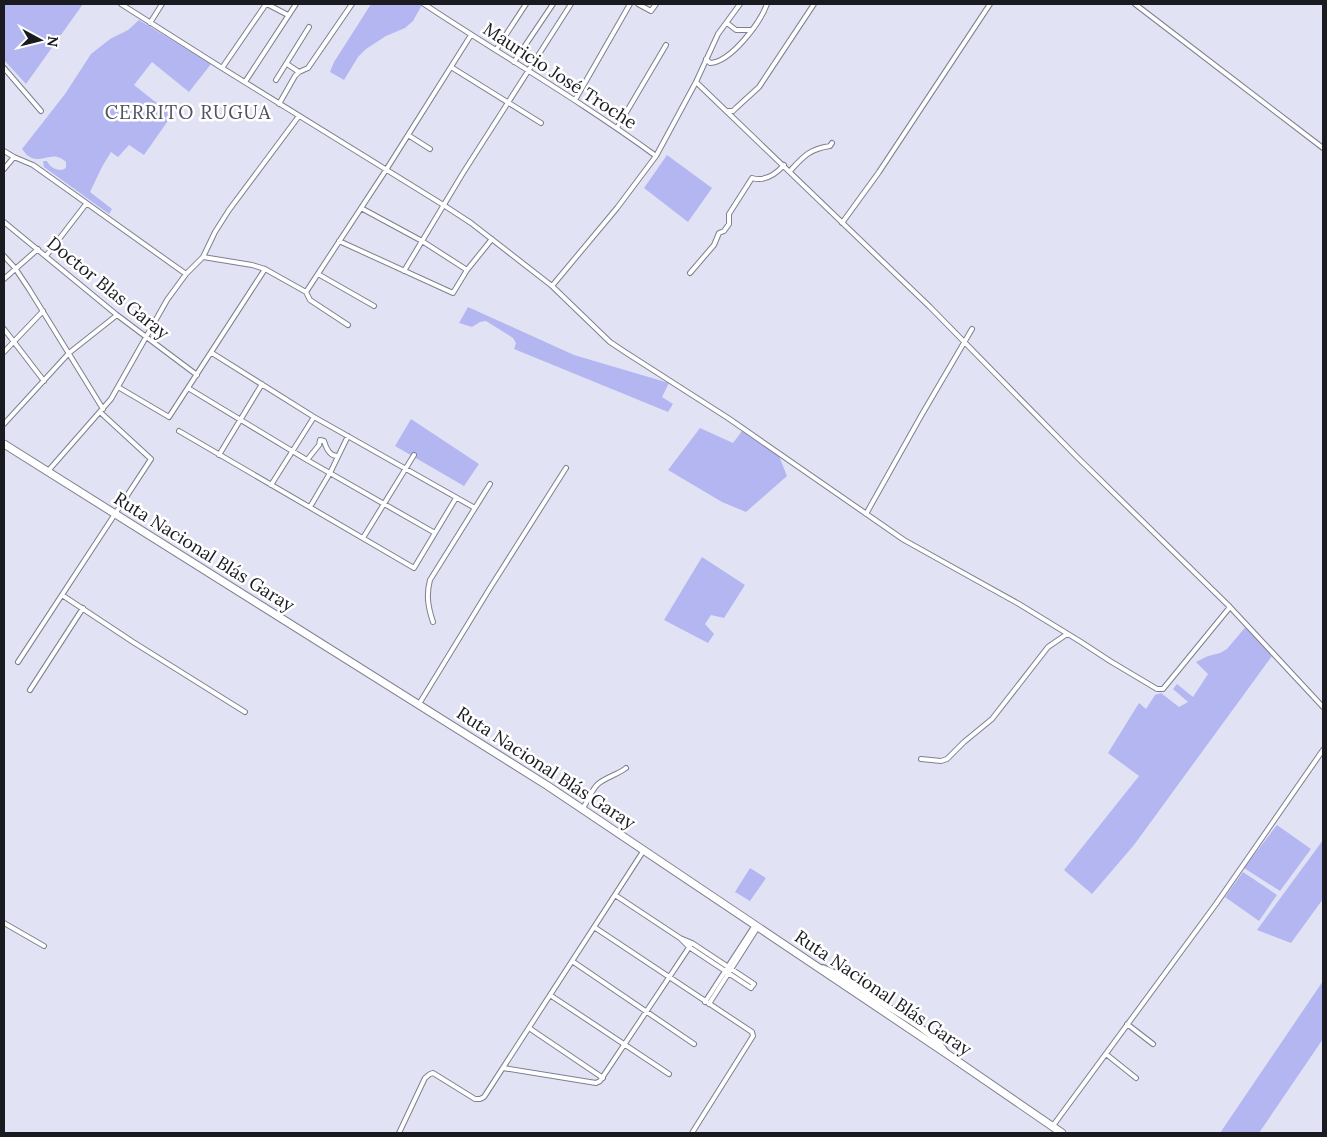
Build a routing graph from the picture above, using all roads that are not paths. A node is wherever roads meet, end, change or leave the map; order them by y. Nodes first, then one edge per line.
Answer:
1 (121, 4) edge
2 (162, 4) edge
3 (266, 4) edge
4 (296, 4) edge
5 (352, 4) edge
6 (424, 4) edge
7 (526, 4) edge
8 (554, 4) edge
9 (571, 4) edge
10 (630, 4) edge
11 (638, 4) edge
12 (656, 4) edge
13 (740, 4) edge
14 (767, 4) edge
15 (814, 4) edge
16 (990, 4) edge
17 (1134, 4) edge
18 (288, 16) junction
19 (150, 22) junction
20 (727, 23) junction
21 (309, 27) dead end
22 (751, 30) junction
23 (471, 35) junction
24 (666, 45) dead end
25 (496, 50) junction
26 (706, 59) junction
27 (514, 62) junction
28 (286, 64) junction
29 (451, 67) junction
30 (222, 68) junction
31 (4, 70) edge
32 (528, 71) junction
33 (299, 72) junction
34 (276, 80) dead end
35 (244, 82) junction
36 (696, 82) junction
37 (575, 100) junction
38 (508, 102) junction
39 (279, 104) junction
40 (41, 111) dead end
41 (727, 111) junction
42 (299, 116) junction
43 (541, 123) dead end
44 (617, 128) junction
45 (408, 135) junction
46 (832, 143) dead end
47 (1323, 148) edge
48 (430, 149) dead end
49 (4, 151) edge
50 (656, 156) junction
51 (14, 157) junction
52 (784, 165) junction
53 (4, 169) edge
54 (386, 170) junction
55 (790, 171) junction
56 (86, 204) junction
57 (444, 205) junction
58 (361, 208) junction
59 (4, 222) edge
60 (842, 223) junction
61 (492, 238) junction
62 (339, 241) junction
63 (422, 241) junction
64 (38, 249) junction
65 (4, 256) edge
66 (46, 256) junction
67 (202, 257) junction
68 (15, 268) junction
69 (265, 269) junction
70 (467, 270) junction
71 (404, 271) junction
72 (690, 273) dead end
73 (186, 274) junction
74 (318, 274) junction
75 (4, 279) edge
76 (552, 286) junction
77 (306, 292) junction
78 (374, 306) dead end
79 (43, 311) junction
80 (117, 316) junction
81 (348, 325) dead end
82 (4, 329) edge
83 (972, 329) dead end
84 (145, 337) junction
85 (14, 341) junction
86 (963, 342) junction
87 (4, 352) edge
88 (69, 353) junction
89 (212, 353) junction
90 (197, 375) junction
91 (44, 381) junction
92 (262, 384) junction
93 (118, 387) junction
94 (188, 388) junction
95 (102, 411) junction
96 (314, 417) junction
97 (241, 419) junction
98 (4, 424) edge
99 (179, 431) dead end
100 (348, 436) junction
101 (4, 444) edge
102 (292, 450) junction
103 (219, 455) junction
104 (414, 455) dead end
105 (337, 456) junction
106 (307, 460) junction
107 (406, 468) junction
108 (566, 468) dead end
109 (48, 471) junction
110 (330, 473) junction
111 (490, 484) dead end
112 (271, 485) junction
113 (456, 498) junction
114 (384, 504) junction
115 (310, 507) junction
116 (475, 508) junction
117 (114, 514) junction
118 (866, 514) junction
119 (435, 533) junction
120 (363, 538) junction
121 (62, 595) junction
122 (1230, 607) junction
123 (82, 608) junction
124 (432, 622) dead end
125 (1067, 634) junction
126 (18, 662) dead end
127 (30, 690) dead end
128 (419, 704) junction
129 (1323, 707) edge
130 (245, 712) dead end
131 (1323, 750) edge
132 (1322, 757) edge
133 (921, 759) dead end
134 (626, 768) dead end
135 (582, 809) junction
136 (644, 850) junction
137 (615, 895) junction
138 (4, 923) edge
139 (757, 926) junction
140 (594, 928) junction
141 (690, 945) junction
142 (44, 946) dead end
143 (572, 961) junction
144 (728, 970) junction
145 (668, 978) junction
146 (550, 996) junction
147 (707, 1003) junction
148 (647, 1011) junction
149 (1127, 1024) junction
150 (529, 1028) junction
151 (694, 1044) dead end
152 (1153, 1044) dead end
153 (625, 1045) junction
154 (1106, 1054) junction
155 (503, 1068) junction
156 (670, 1074) dead end
157 (604, 1078) junction
158 (1136, 1078) dead end
159 (1052, 1127) junction
160 (399, 1133) edge
161 (692, 1133) edge
162 (1062, 1133) edge

1 - 19 street
2 - 19 street
3 - 18 street
3 - 30 street
4 - 18 street
5 - 33 street
6 - 23 street, Mauricio José Troche
7 - 25 street
8 - 27 street
9 - 32 street
10 - 37 street
11 - 12 street
13 - 20 street
14 - 22 street
15 - 41 street
16 - 60 street
17 - 47 street
18 - 35 street
19 - 30 street
20 - 22 street
20 - 26 street
21 - 28 street
22 - 26 street
23 - 25 street, Mauricio José Troche
23 - 29 street
24 - 44 street
25 - 27 street, Mauricio José Troche
26 - 36 street
27 - 32 street, Mauricio José Troche
28 - 33 street
28 - 34 street
29 - 38 street
29 - 45 street
30 - 35 street
31 - 40 street
32 - 37 street, Mauricio José Troche
32 - 38 street
33 - 39 street
35 - 39 street
36 - 41 street
36 - 50 street
37 - 44 street, Mauricio José Troche
38 - 43 street
38 - 57 street
39 - 42 street
41 - 52 street
42 - 54 street
42 - 67 street
44 - 50 street, Mauricio José Troche
45 - 48 street
45 - 54 street
46 - 55 street
49 - 51 street
50 - 76 street
51 - 53 street
51 - 56 street
52 - 55 street
52 - 72 street
54 - 57 street
54 - 58 street
55 - 60 street
56 - 66 street
56 - 73 street
57 - 61 street
57 - 63 street
58 - 62 street
58 - 63 street
59 - 64 street, Doctor Blas Garay
60 - 86 street
61 - 70 street
61 - 76 street
62 - 71 street
62 - 74 street
63 - 70 street
63 - 71 street
64 - 66 street, Doctor Blas Garay
64 - 68 street
65 - 68 street
66 - 80 street, Doctor Blas Garay
67 - 69 street
67 - 73 street
68 - 75 street
68 - 79 street
69 - 77 street
69 - 89 street
70 - 71 street
73 - 84 street
74 - 77 street
74 - 78 street
76 - 118 street
77 - 81 street
79 - 85 street
79 - 88 street
80 - 84 street, Doctor Blas Garay
80 - 88 street
82 - 85 street
83 - 86 street
84 - 90 street, Doctor Blas Garay
84 - 93 street
85 - 87 street
85 - 91 street
86 - 118 street
86 - 122 street
88 - 91 street
88 - 95 street
89 - 90 street
89 - 92 street
90 - 94 street
91 - 98 street
92 - 96 street
92 - 97 street
93 - 94 street
93 - 95 street
94 - 97 street
95 - 109 street
95 - 117 street
96 - 100 street
96 - 102 street
97 - 102 street
97 - 103 street
99 - 103 street
100 - 105 street
100 - 107 street
101 - 109 highway, Ruta Nacional Blás Garay
102 - 106 street
102 - 112 street
103 - 112 street
104 - 107 street
105 - 106 street
105 - 110 street
106 - 110 street
107 - 113 street
107 - 114 street
108 - 128 street
109 - 117 highway, Ruta Nacional Blás Garay
110 - 114 street
110 - 115 street
111 - 116 street
112 - 115 street
113 - 116 street
113 - 119 street
114 - 119 street
114 - 120 street
115 - 120 street
116 - 124 street
117 - 121 street
117 - 128 highway, Ruta Nacional Blás Garay
118 - 125 street
119 - 120 street
121 - 123 street
121 - 126 street
122 - 125 street
122 - 129 street
123 - 127 street
123 - 130 street
125 - 133 street
128 - 135 highway, Ruta Nacional Blás Garay
131 - 132 street
132 - 149 street
134 - 135 street
135 - 136 highway, Ruta Nacional Blás Garay
136 - 137 street
136 - 139 highway, Ruta Nacional Blás Garay
137 - 140 street
137 - 141 street
138 - 142 street
139 - 144 street
139 - 159 highway, Ruta Nacional Blás Garay
140 - 143 street
140 - 145 street
141 - 144 street
141 - 145 street
143 - 146 street
143 - 148 street
144 - 144 street
144 - 147 street
145 - 147 street
145 - 148 street
146 - 150 street
146 - 153 street
147 - 161 street
148 - 151 street
148 - 153 street
149 - 152 street
149 - 154 street
150 - 155 street
150 - 157 street
153 - 156 street
153 - 157 street
154 - 158 street
154 - 159 street
155 - 157 street
155 - 160 street
159 - 162 highway, Ruta Nacional Blás Garay

